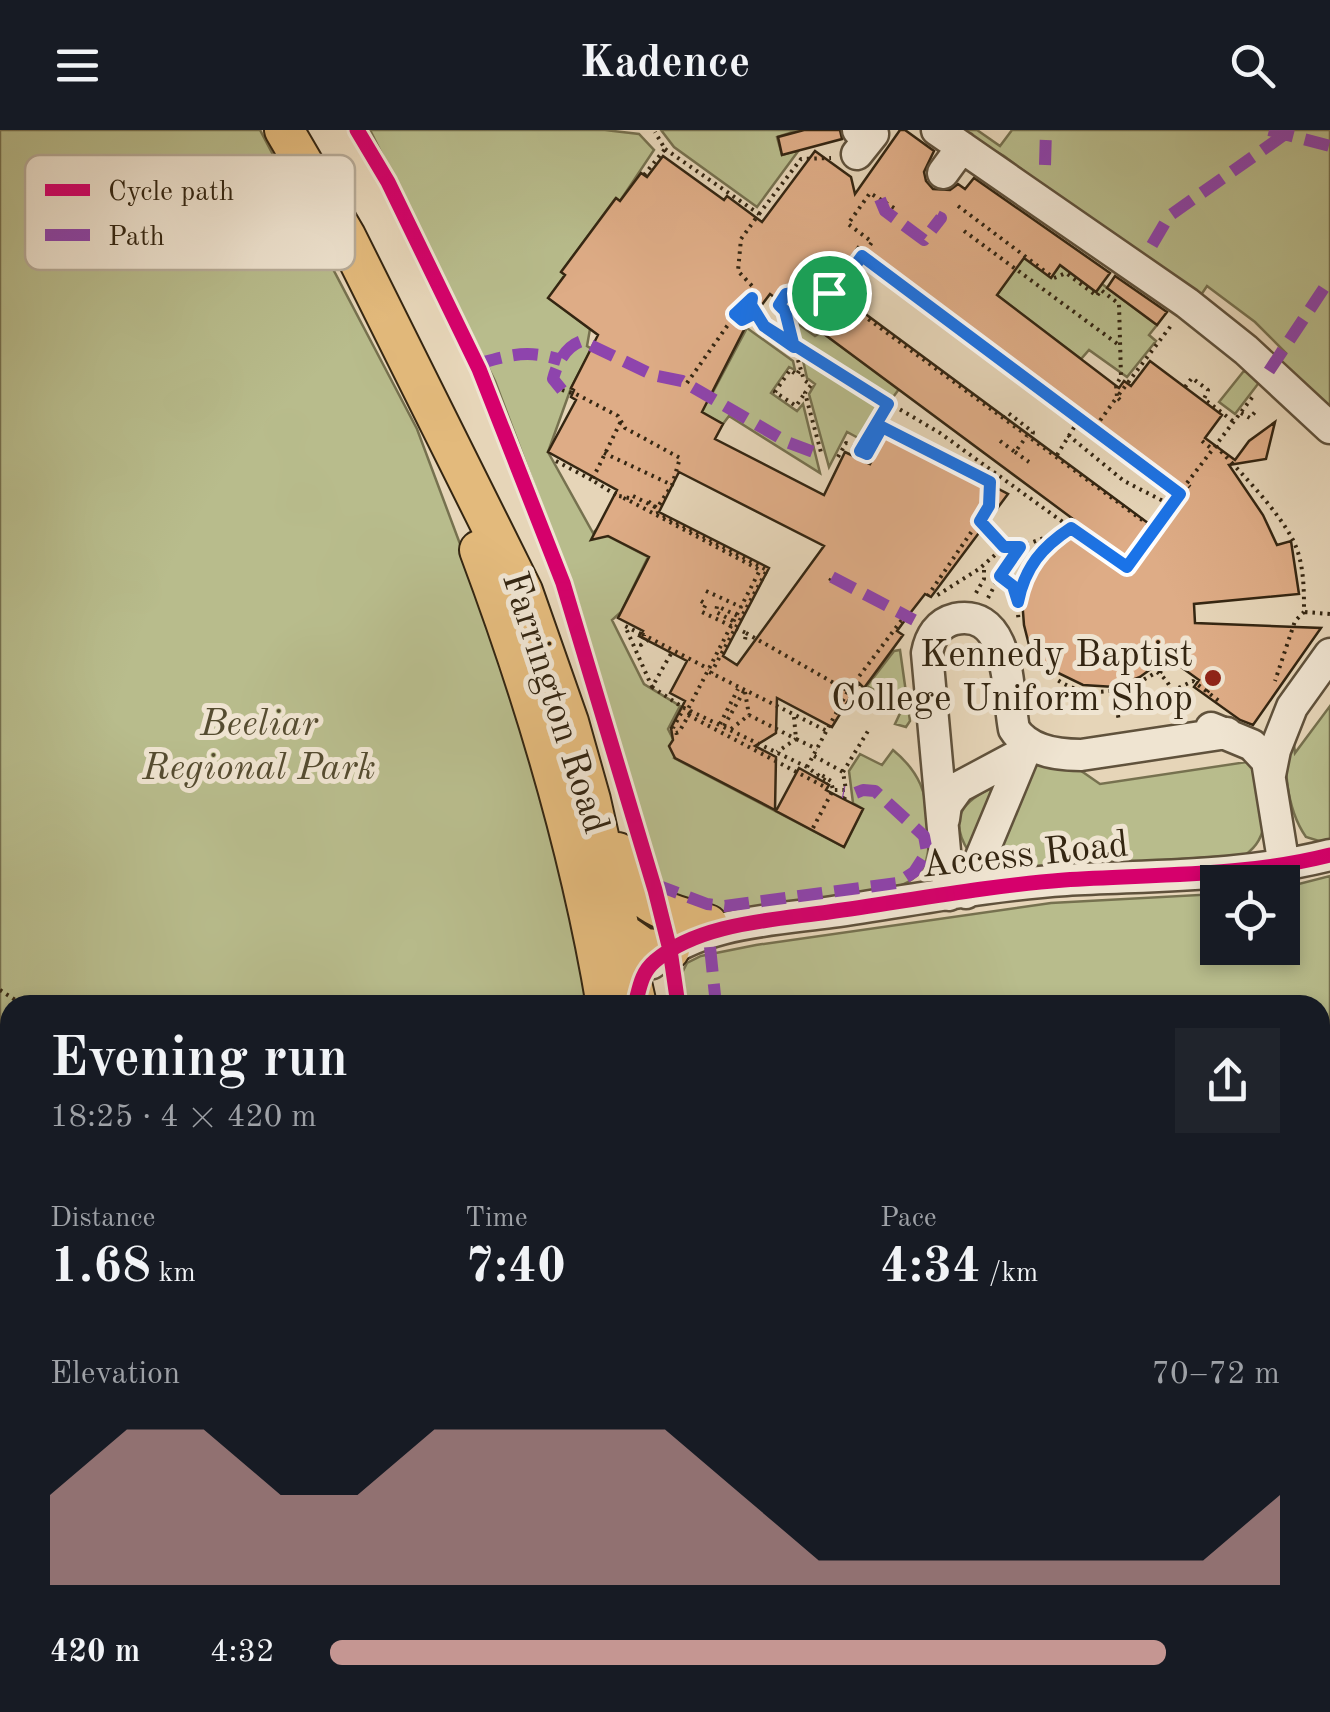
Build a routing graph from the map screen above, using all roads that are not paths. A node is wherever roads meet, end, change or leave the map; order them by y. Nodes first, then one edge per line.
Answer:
1 (284, 130) edge
2 (949, 139) edge
3 (299, 155) edge
4 (943, 173) dead end
5 (355, 254) edge
6 (408, 360) junction
7 (1330, 428) edge
8 (528, 604) junction
9 (1330, 644) edge
10 (1330, 654) edge
11 (1285, 692) junction
12 (1033, 747) junction
13 (1270, 775) junction
14 (560, 804) junction
15 (944, 819) junction
16 (1330, 855) edge
17 (1284, 865) edge
18 (1288, 865) edge
19 (1200, 873) edge
20 (958, 894) junction
21 (718, 925) junction
22 (632, 929) junction
23 (670, 950) junction
24 (620, 995) edge
25 (622, 995) edge
26 (631, 995) edge

1 - 3 main road, Farrington Road
2 - 4 street
2 - 7 street
5 - 6 main road, Farrington Road
6 - 8 main road, Farrington Road
6 - 14 main road, Farrington Road
8 - 21 main road
8 - 22 main road, Farrington Road
9 - 11 street
10 - 11 street
11 - 13 street
12 - 13 street
12 - 15 street
12 - 15 street
12 - 20 street
13 - 17 street
14 - 22 main road
14 - 24 main road, Farrington Road
15 - 20 street
16 - 18 street, Access Road
19 - 20 street, Access Road
20 - 21 street, Access Road
21 - 22 street, Access Road
21 - 23 street, Access Road
22 - 23 main road
22 - 25 main road
23 - 26 street, Access Road

